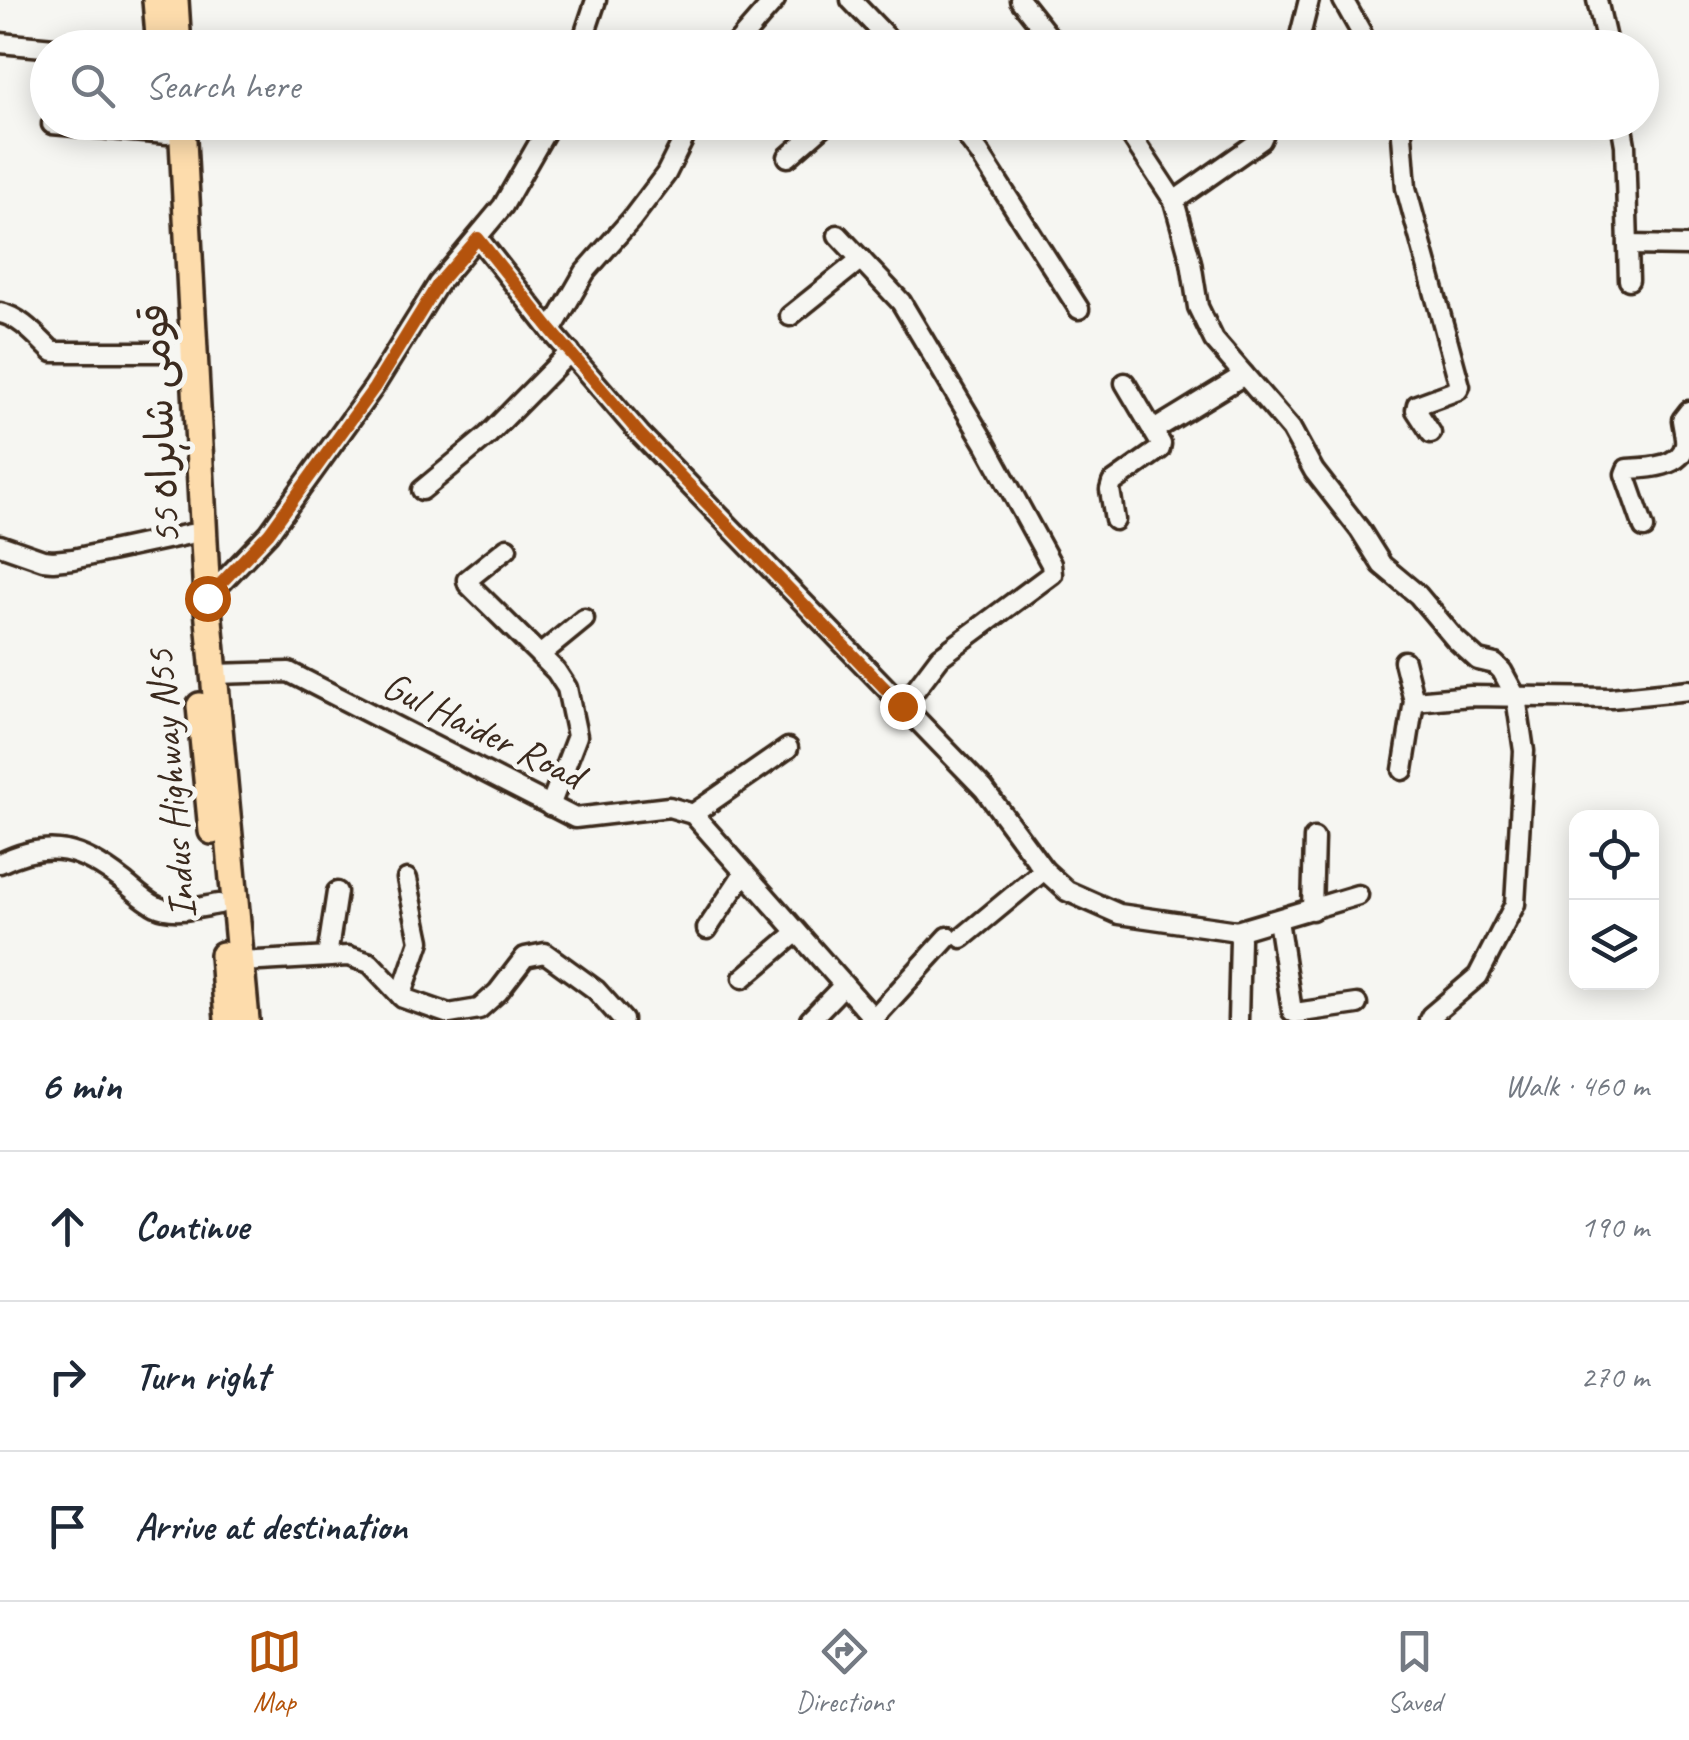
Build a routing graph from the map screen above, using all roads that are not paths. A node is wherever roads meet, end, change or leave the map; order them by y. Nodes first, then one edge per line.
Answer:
1 (156, 0) edge
2 (175, 0) edge
3 (596, 0) edge
4 (775, 0) edge
5 (851, 0) edge
6 (1020, 0) edge
7 (1309, 0) edge
8 (1343, 0) edge
9 (1597, 0) edge
10 (158, 30) edge
11 (177, 30) edge
12 (586, 30) edge
13 (749, 30) edge
14 (880, 30) edge
15 (1044, 30) edge
16 (1302, 30) edge
17 (1359, 30) edge
18 (1604, 30) edge
19 (0, 43) edge
20 (30, 46) edge
21 (173, 140) edge
22 (173, 140) edge
23 (541, 140) edge
24 (683, 140) edge
25 (807, 140) edge
26 (970, 140) edge
27 (1134, 140) edge
28 (1261, 140) edge
29 (1402, 140) edge
30 (1625, 140) edge
31 (788, 156) dead end
32 (1174, 201) junction
33 (838, 235) dead end
34 (478, 238) junction
35 (1628, 244) junction
36 (1689, 246) edge
37 (861, 260) junction
38 (1629, 280) dead end
39 (1079, 310) dead end
40 (0, 314) edge
41 (790, 316) dead end
42 (551, 330) junction
43 (181, 352) junction
44 (570, 352) junction
45 (1244, 376) junction
46 (1124, 383) dead end
47 (1689, 410) edge
48 (1154, 430) junction
49 (1431, 433) dead end
50 (422, 490) dead end
51 (1116, 520) dead end
52 (1644, 528) dead end
53 (190, 534) junction
54 (0, 545) edge
55 (507, 548) dead end
56 (207, 598) junction
57 (584, 619) dead end
58 (540, 655) junction
59 (1404, 661) dead end
60 (214, 674) junction
61 (1689, 690) edge
62 (1516, 698) junction
63 (1414, 701) junction
64 (902, 706) junction
65 (788, 748) dead end
66 (1403, 770) dead end
67 (550, 806) junction
68 (693, 814) junction
69 (1314, 838) dead end
70 (0, 863) edge
71 (1044, 870) junction
72 (744, 873) junction
73 (407, 879) dead end
74 (337, 892) dead end
75 (1358, 895) dead end
76 (219, 904) junction
77 (1312, 910) junction
78 (1278, 920) junction
79 (707, 928) dead end
80 (1236, 931) junction
81 (797, 932) junction
82 (327, 957) junction
83 (241, 962) junction
84 (743, 978) dead end
85 (844, 985) junction
86 (402, 997) junction
87 (1357, 1004) dead end
88 (875, 1019) edge
89 (228, 1020) edge
90 (246, 1020) edge
91 (408, 1020) edge
92 (623, 1020) edge
93 (810, 1020) edge
94 (1238, 1020) edge
95 (1429, 1020) edge

1 - 10 highway
2 - 11 highway
3 - 12 street
4 - 13 street
5 - 14 street
6 - 15 street
7 - 16 street
8 - 17 street
9 - 18 street
19 - 20 street
21 - 43 highway, Indus Highway N55
22 - 56 highway, قومی شاہراہ 55
23 - 34 street
24 - 42 street
25 - 31 street
26 - 39 street
27 - 32 street
28 - 32 street
29 - 49 street
30 - 35 street
32 - 45 street
33 - 37 street
34 - 42 street
34 - 56 street
35 - 36 street
35 - 38 street
37 - 41 street
37 - 64 street
40 - 43 street
42 - 44 street
43 - 53 highway, Indus Highway N55
44 - 50 street
44 - 64 street
45 - 48 street
45 - 62 street
46 - 48 street
47 - 52 street
48 - 51 street
53 - 54 street
53 - 76 highway, Indus Highway N55
55 - 58 street
56 - 60 highway, قومی شاہراہ 55
57 - 58 street
58 - 67 street
59 - 63 street
60 - 67 street, Gul Haider Road
60 - 83 highway, قومی شاہراہ 55
61 - 62 street
62 - 63 street
62 - 95 street
63 - 66 street
64 - 71 street
65 - 68 street
67 - 68 street, Gul Haider Road
68 - 72 street
69 - 77 street
70 - 76 street
71 - 80 street
71 - 88 street
72 - 79 street
72 - 81 street
73 - 86 street
74 - 82 street
75 - 77 street
76 - 89 highway, Indus Highway N55
77 - 78 street
78 - 80 street
78 - 87 street
80 - 94 street
81 - 84 street
81 - 85 street
82 - 83 street
82 - 86 street
83 - 90 highway, قومی شاہراہ 55
85 - 88 street
85 - 93 street
86 - 91 street
86 - 92 street

